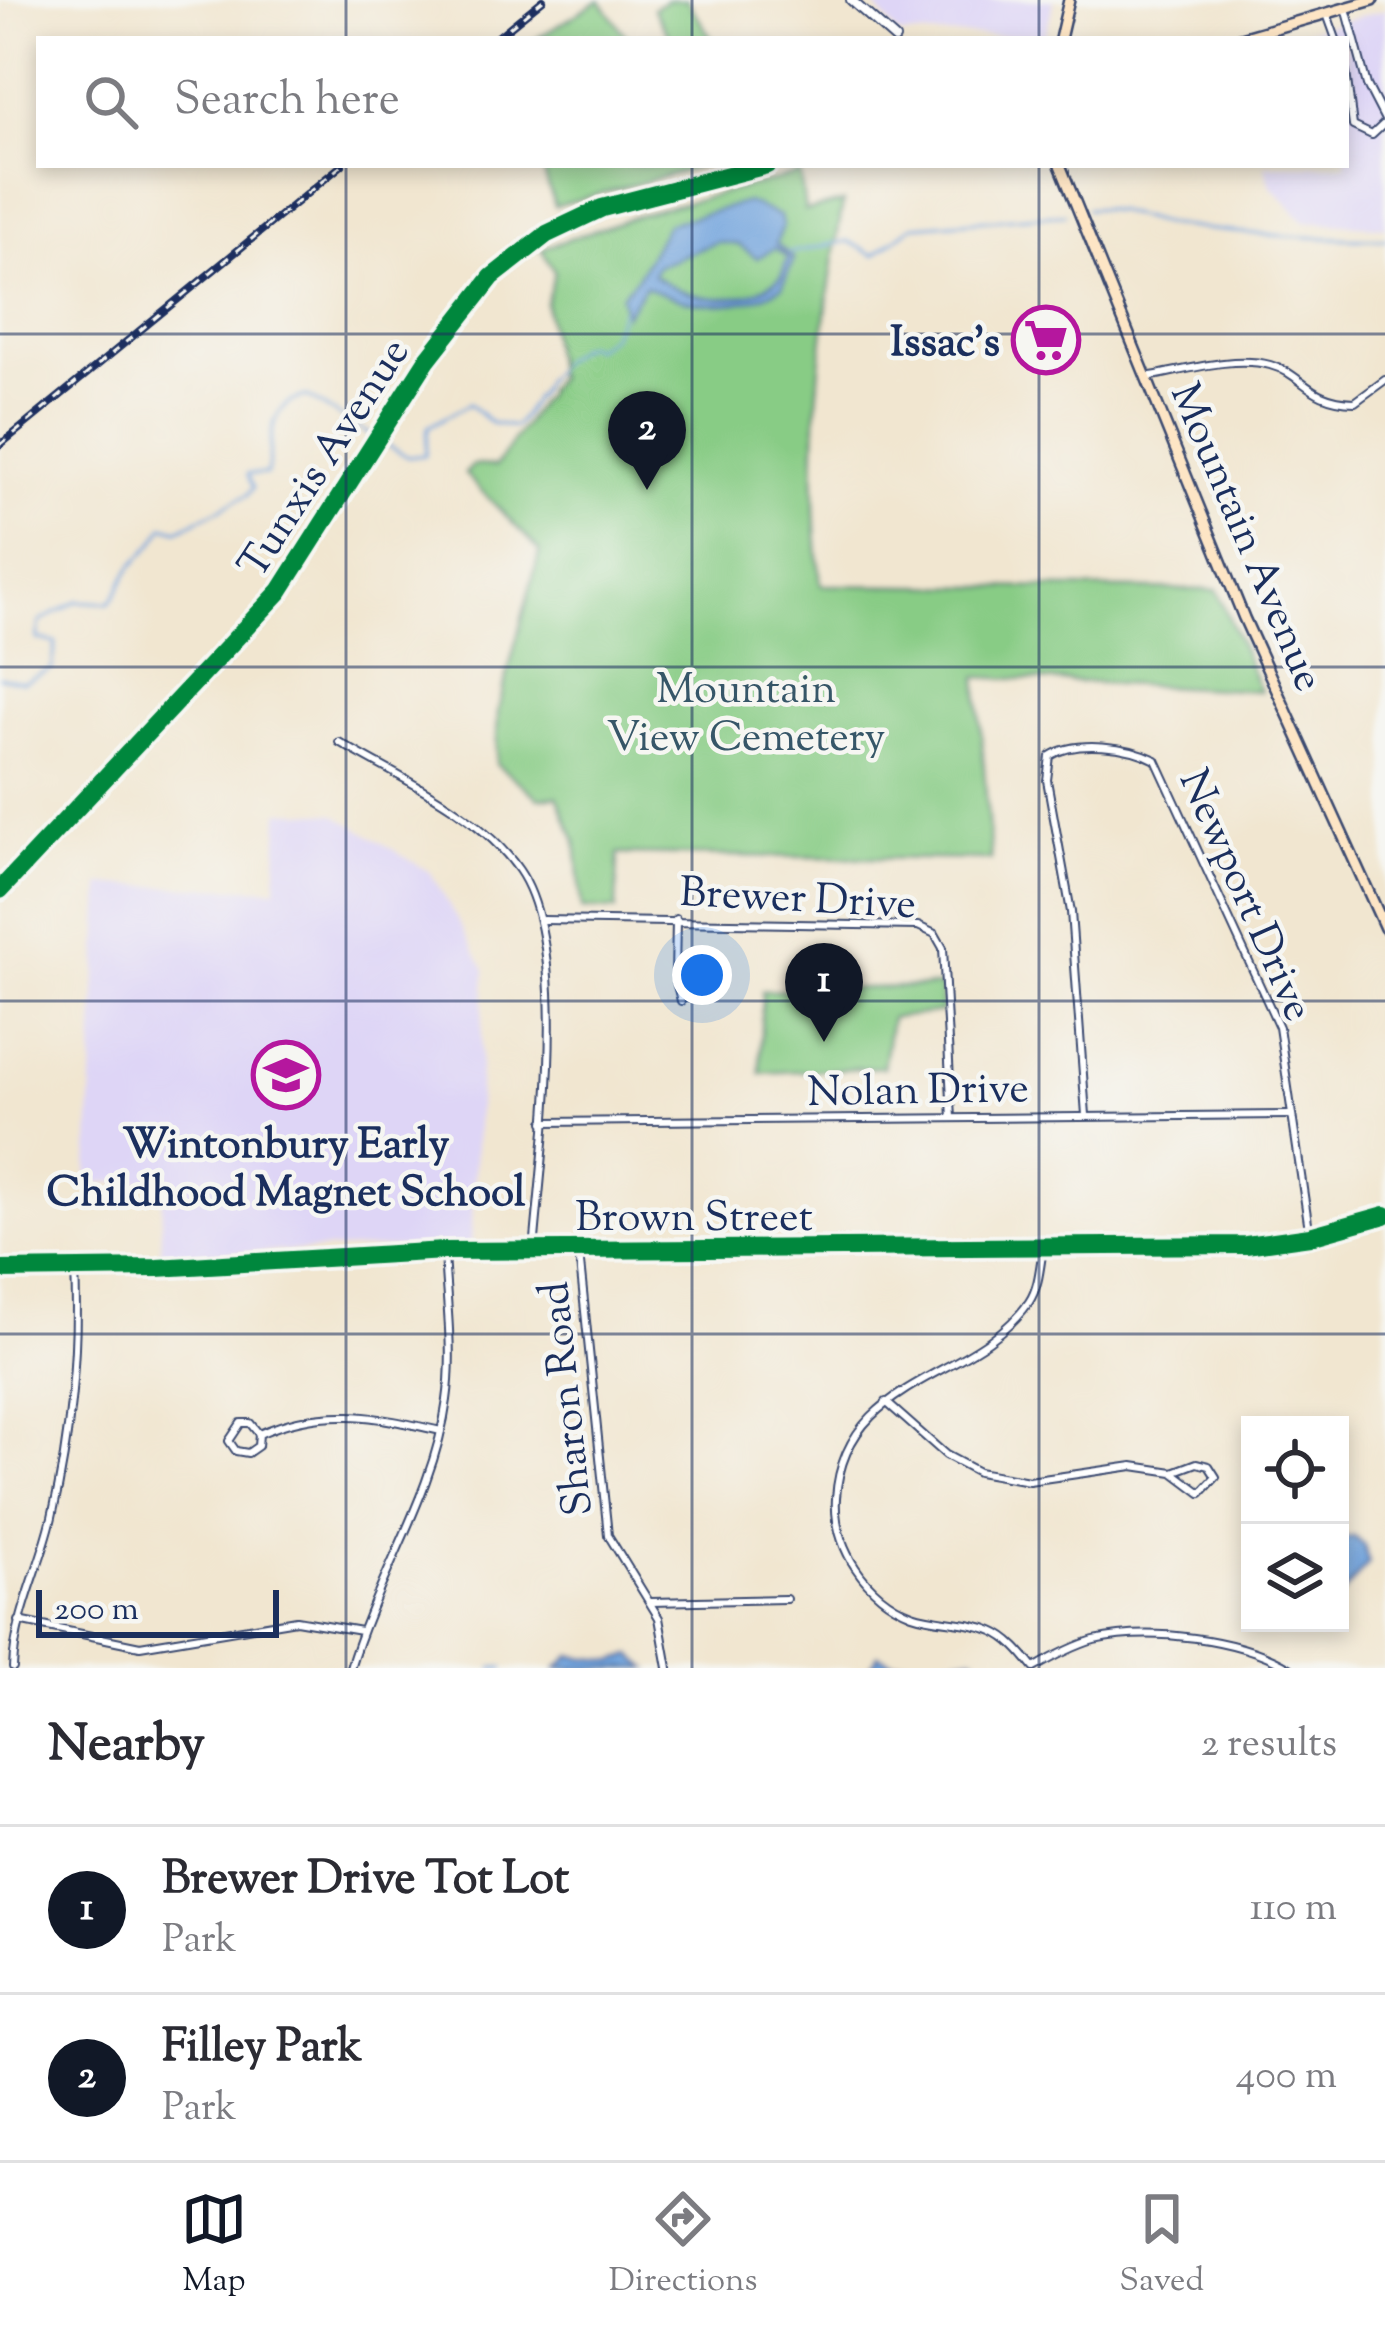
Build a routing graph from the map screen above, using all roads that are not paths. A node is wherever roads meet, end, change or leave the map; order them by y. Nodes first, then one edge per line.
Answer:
1 (851, 0) edge
2 (1070, 0) edge
3 (1373, 0) edge
4 (1346, 8) junction
5 (1328, 14) junction
6 (893, 36) edge
7 (1061, 36) edge
8 (1248, 36) edge
9 (1335, 36) edge
10 (1349, 95) edge
11 (1385, 121) edge
12 (755, 168) edge
13 (1061, 168) edge
14 (1146, 377) junction
15 (1385, 380) edge
16 (339, 742) dead end
17 (0, 890) edge
18 (543, 920) junction
19 (676, 920) junction
20 (1385, 928) edge
21 (681, 1001) dead end
22 (1086, 1115) junction
23 (1292, 1115) junction
24 (952, 1118) junction
25 (544, 1122) junction
26 (1385, 1215) edge
27 (1310, 1236) junction
28 (1043, 1249) junction
29 (444, 1251) junction
30 (534, 1252) junction
31 (579, 1252) junction
32 (0, 1270) edge
33 (75, 1270) junction
34 (886, 1402) junction
35 (441, 1431) junction
36 (259, 1434) junction
37 (1173, 1472) junction
38 (786, 1598) dead end
39 (652, 1602) junction
40 (19, 1621) junction
41 (361, 1631) junction
42 (14, 1668) edge
43 (350, 1668) edge
44 (668, 1668) edge
45 (1034, 1668) edge
46 (1290, 1668) edge

1 - 6 street
2 - 7 main road
3 - 4 main road
4 - 5 main road
4 - 11 street
5 - 8 main road
5 - 9 street
10 - 11 street
12 - 17 main road, Tunxis Avenue
13 - 14 main road, Mountain Avenue
14 - 15 street
14 - 20 main road, Mountain Avenue
16 - 18 street
18 - 19 street, Brewer Drive
18 - 25 street
19 - 21 street
19 - 24 street, Brewer Drive
22 - 23 street, Nolan Drive
22 - 23 street, Newport Drive
22 - 24 street, Nolan Drive
23 - 27 street, Newport Drive
24 - 25 street, Nolan Drive
25 - 30 street
26 - 27 street, Brown Street
27 - 28 street, Brown Street
28 - 31 street, Brown Street
28 - 34 street
29 - 30 street, Brown Street
29 - 33 street, Brown Street
29 - 35 street
30 - 31 street, Brown Street
31 - 39 street, Sharon Road
32 - 33 street, Brown Street
33 - 40 street
34 - 37 street
34 - 45 street
35 - 36 street
35 - 41 street
36 - 36 street
37 - 37 street
38 - 39 street
39 - 44 street, Sharon Road
40 - 41 street
40 - 42 street
41 - 43 street
45 - 46 street

